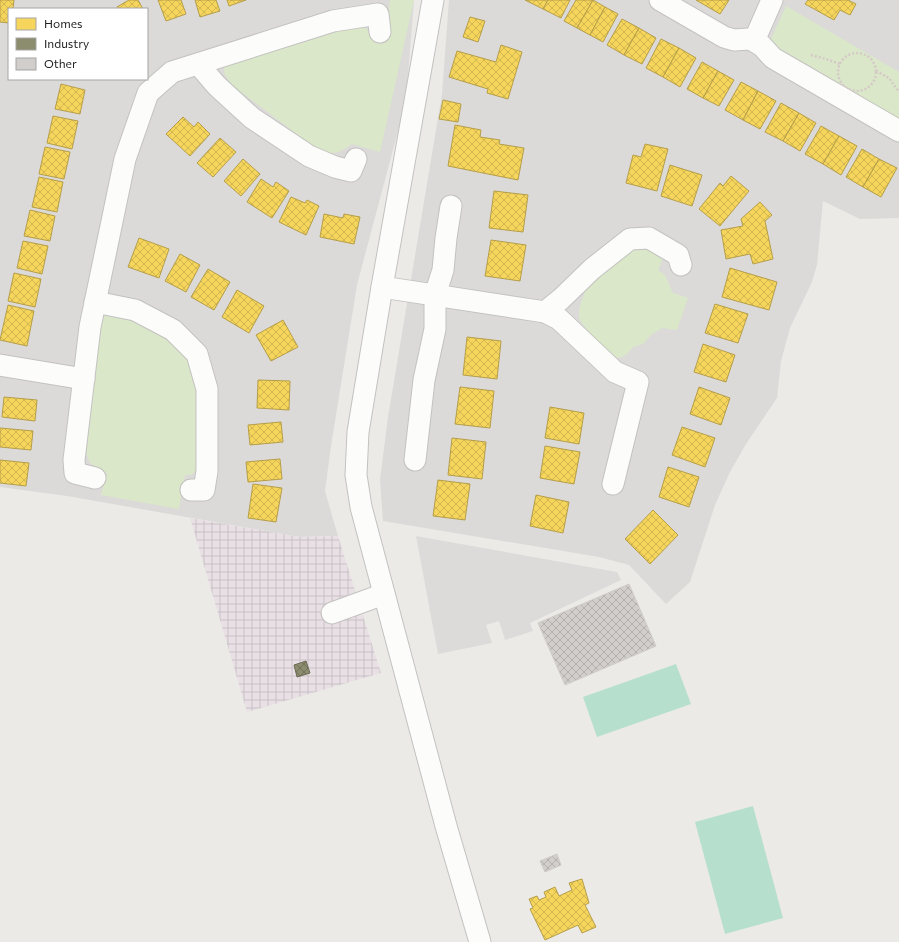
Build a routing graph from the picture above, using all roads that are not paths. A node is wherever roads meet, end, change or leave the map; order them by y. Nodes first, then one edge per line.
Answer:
1 (433, 0) edge
2 (660, 0) edge
3 (772, 0) edge
4 (380, 32) dead end
5 (754, 41) junction
6 (198, 64) junction
7 (899, 131) edge
8 (356, 159) dead end
9 (451, 206) dead end
10 (681, 265) dead end
11 (382, 287) junction
12 (435, 295) junction
13 (95, 302) junction
14 (544, 312) junction
15 (0, 365) edge
16 (84, 379) junction
17 (415, 460) dead end
18 (95, 478) dead end
19 (613, 484) dead end
20 (191, 490) dead end
21 (384, 594) junction
22 (332, 613) dead end
23 (480, 942) edge

1 - 11 street
2 - 5 street
3 - 5 street
4 - 6 street
5 - 7 street
6 - 8 street
6 - 13 street
9 - 12 street
10 - 14 street
11 - 12 street
11 - 21 street
12 - 14 street
12 - 17 street
13 - 16 street
13 - 20 street
14 - 19 street
15 - 16 street
16 - 18 street
21 - 22 street
21 - 23 street

